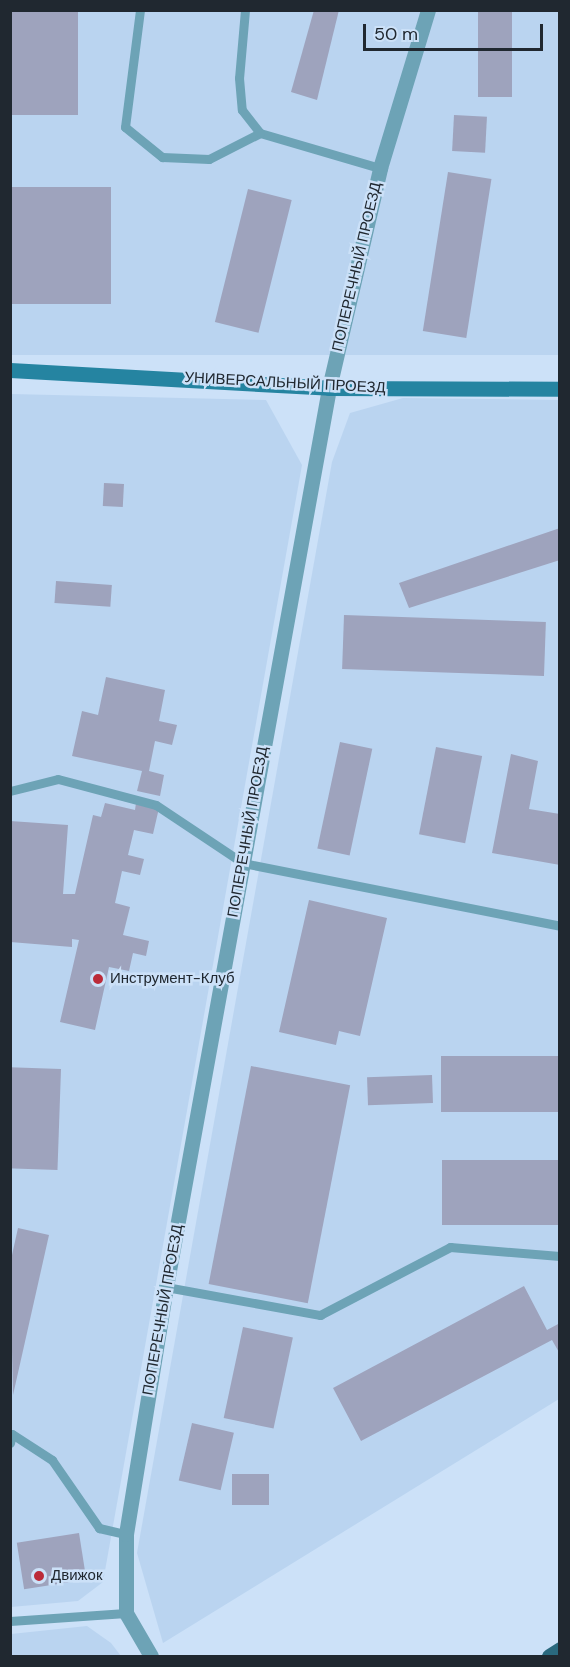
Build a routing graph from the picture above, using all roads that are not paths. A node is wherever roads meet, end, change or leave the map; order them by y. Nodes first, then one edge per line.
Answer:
1 (140, 10) edge
2 (245, 10) edge
3 (428, 10) edge
4 (260, 133) junction
5 (380, 168) junction
6 (10, 370) edge
7 (329, 388) junction
8 (560, 389) edge
9 (10, 791) edge
10 (243, 863) junction
11 (560, 926) edge
12 (560, 1256) edge
13 (166, 1287) junction
14 (11, 1437) edge
15 (126, 1534) junction
16 (126, 1613) junction
17 (10, 1620) edge
18 (560, 1649) edge
19 (151, 1656) edge
20 (549, 1656) edge

1 - 4 lane
2 - 4 lane
3 - 5 street, ПОПЕРЕЧНЫЙ ПРОЕЗД
4 - 5 lane
5 - 7 street, ПОПЕРЕЧНЫЙ ПРОЕЗД
6 - 7 street, УНИВЕРСАЛЬНЫЙ ПРОЕЗД
7 - 8 street, УНИВЕРСАЛЬНЫЙ ПРОЕЗД
7 - 10 street, ПОПЕРЕЧНЫЙ ПРОЕЗД
9 - 10 lane
10 - 11 lane
10 - 13 street, ПОПЕРЕЧНЫЙ ПРОЕЗД
12 - 13 lane
13 - 15 street, ПОПЕРЕЧНЫЙ ПРОЕЗД
14 - 15 lane
15 - 16 street, ПОПЕРЕЧНЫЙ ПРОЕЗД
16 - 17 lane
16 - 19 street
18 - 20 main road

